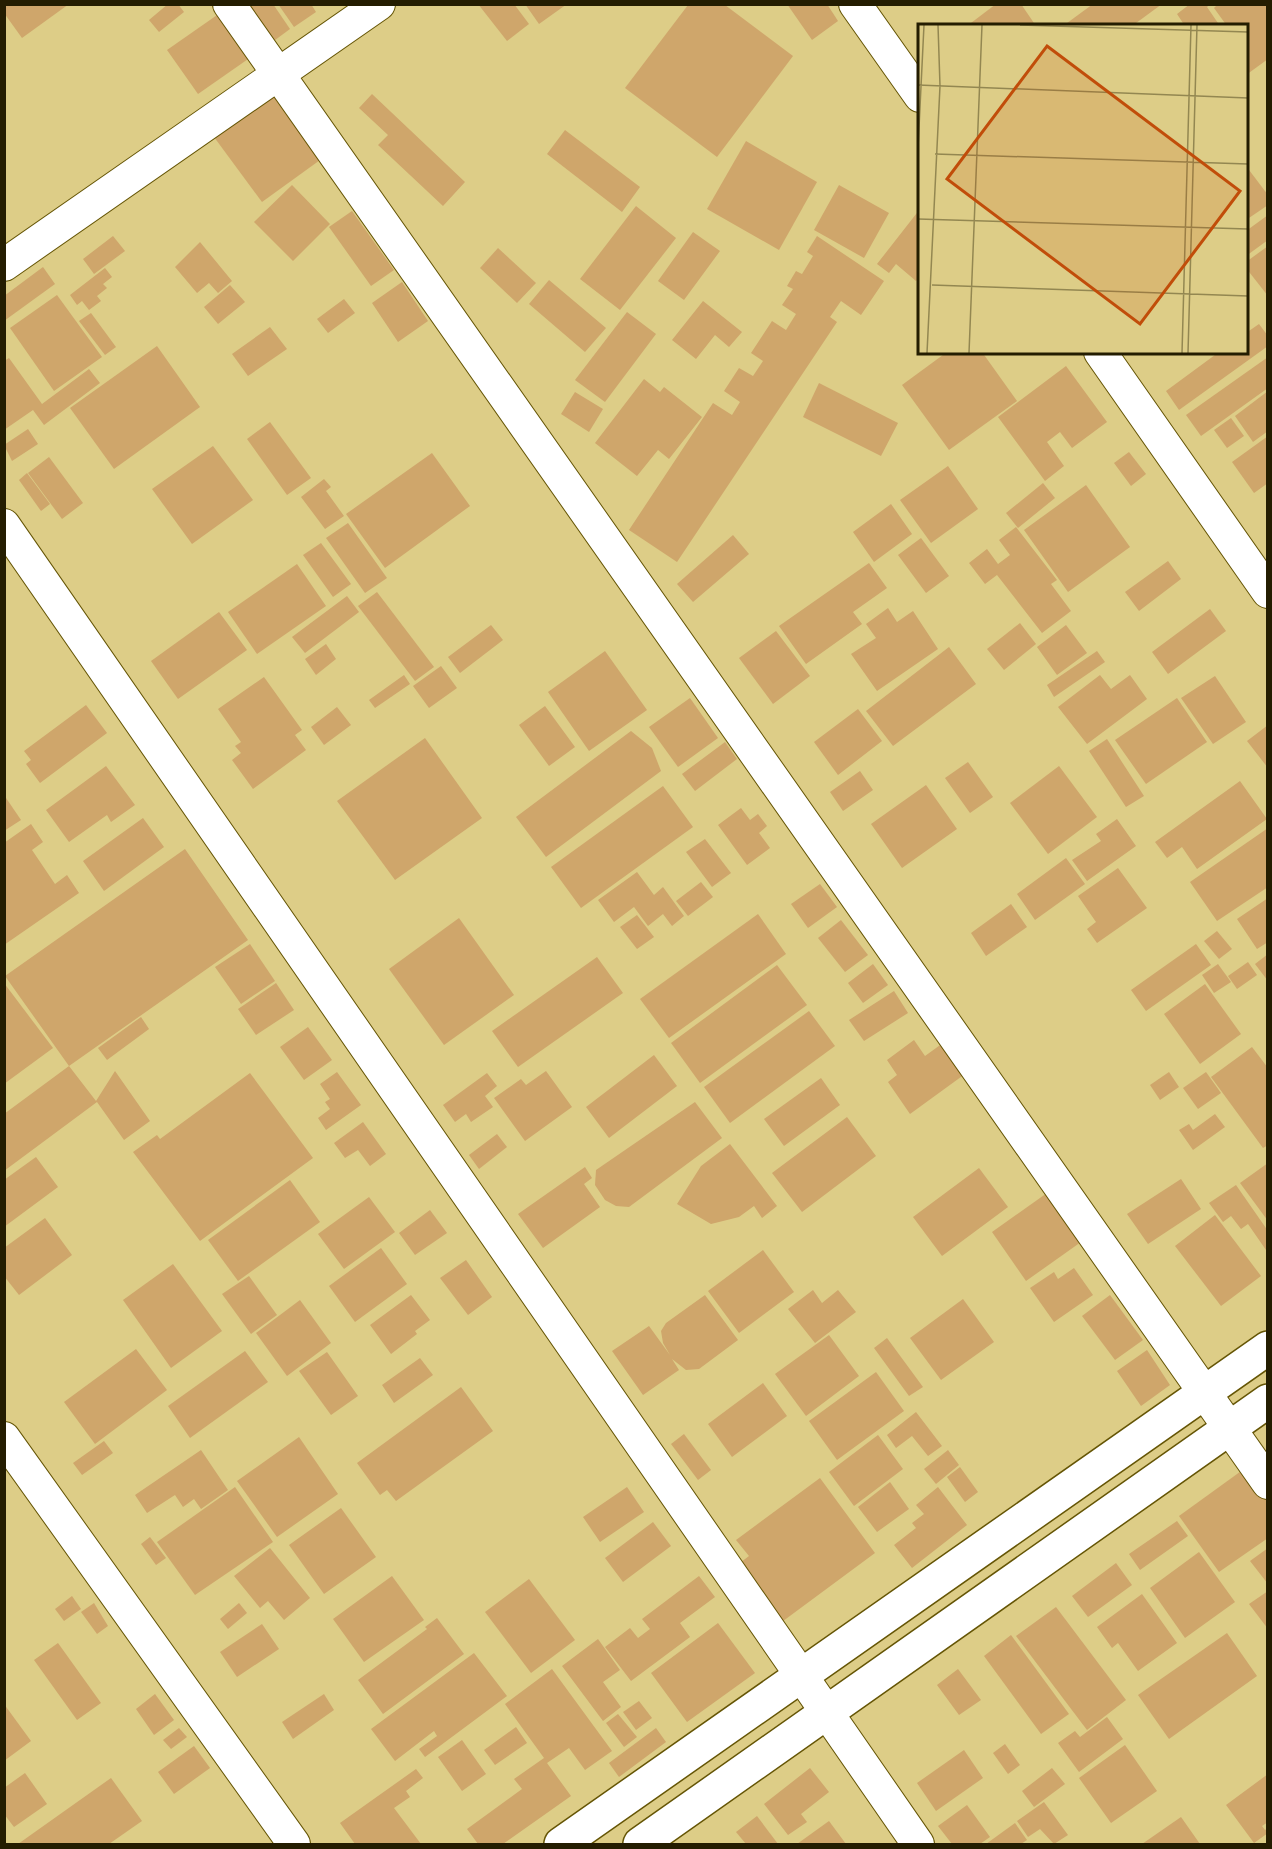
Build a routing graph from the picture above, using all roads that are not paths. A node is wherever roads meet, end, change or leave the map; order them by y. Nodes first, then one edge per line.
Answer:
1 (229, 4) edge
2 (379, 4) edge
3 (855, 4) edge
4 (278, 74) junction
5 (918, 93) edge
6 (4, 265) edge
7 (1101, 354) edge
8 (4, 525) edge
9 (1268, 592) edge
10 (1268, 1348) edge
11 (1204, 1392) junction
12 (1268, 1401) edge
13 (1229, 1428) junction
14 (4, 1438) edge
15 (1268, 1483) edge
16 (799, 1675) junction
17 (826, 1713) junction
18 (294, 1845) edge
19 (561, 1845) edge
20 (640, 1845) edge
21 (918, 1845) edge

1 - 4 street
2 - 4 street
3 - 5 street
4 - 6 street
4 - 11 street
7 - 9 street
8 - 16 street
10 - 11 street
11 - 13 street
11 - 16 street
12 - 13 street
13 - 15 street
13 - 17 street
14 - 18 street
16 - 17 street
16 - 19 street
17 - 20 street
17 - 21 street

